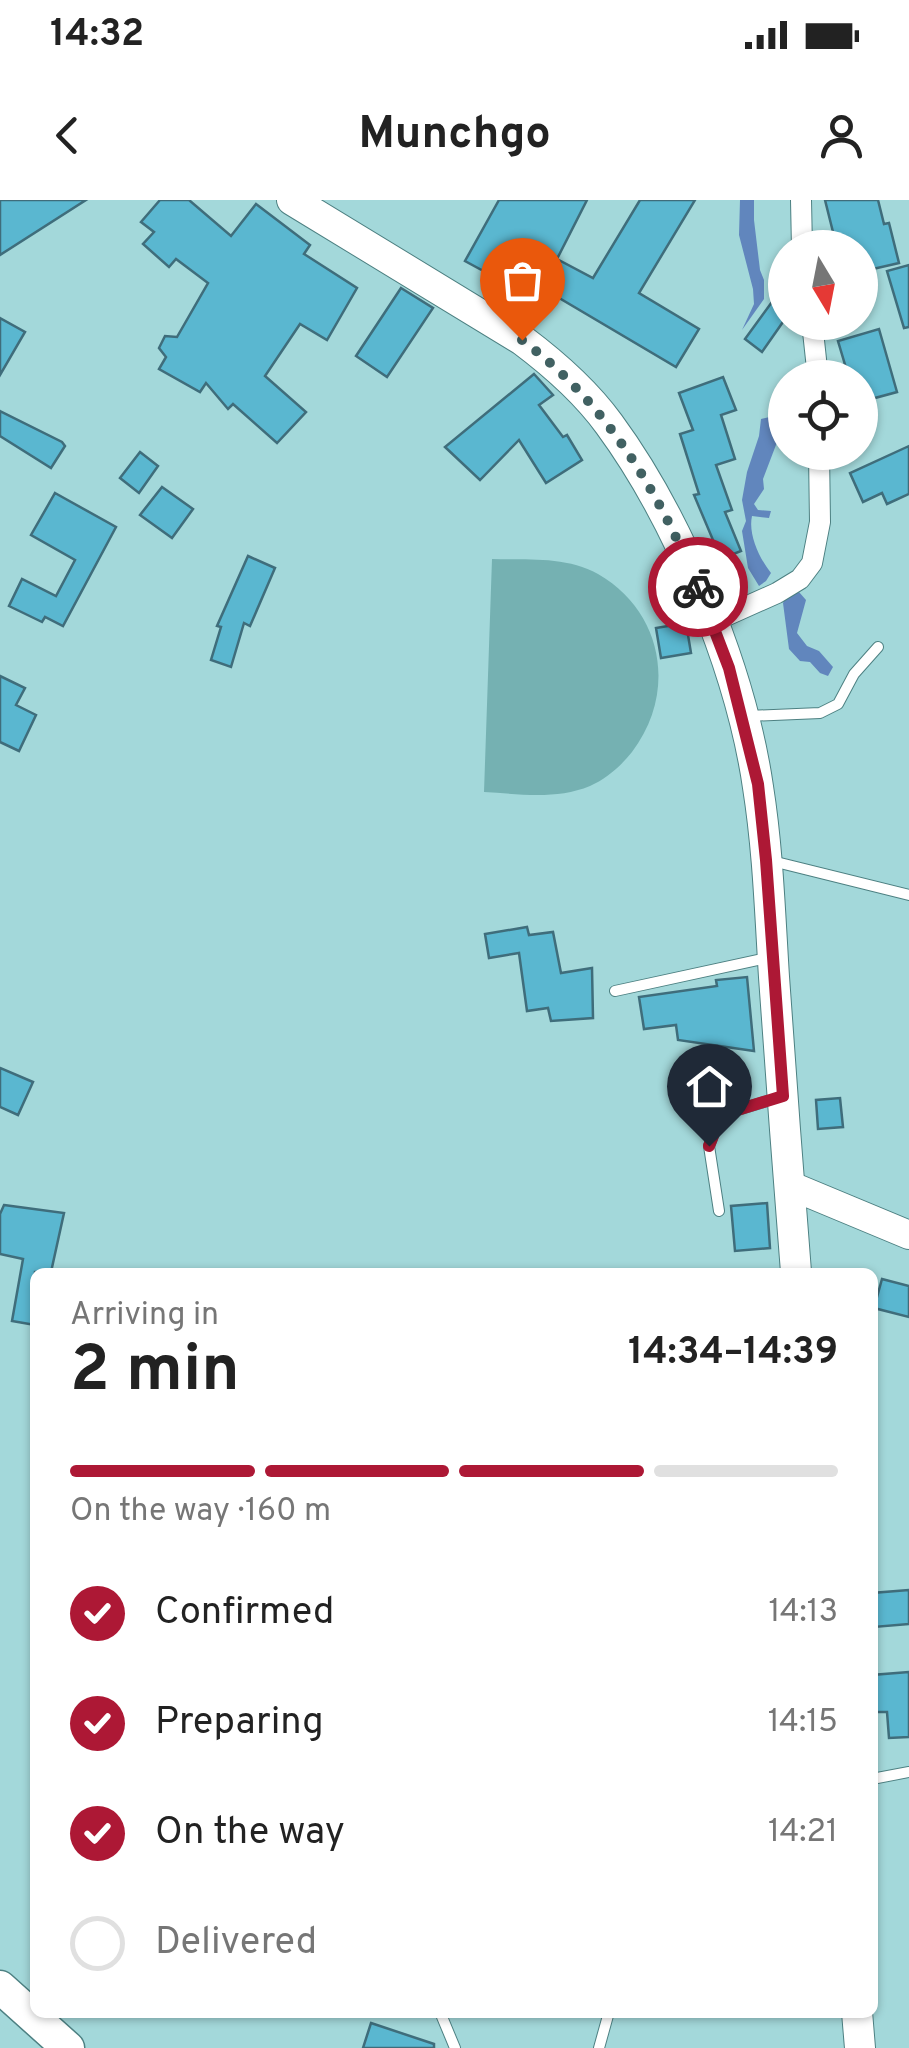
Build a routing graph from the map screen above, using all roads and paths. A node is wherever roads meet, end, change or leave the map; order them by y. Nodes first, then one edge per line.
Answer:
1 (292, 200) edge
2 (801, 200) edge
3 (802, 230) edge
4 (819, 470) edge
5 (712, 622) junction
6 (878, 647) dead end
7 (742, 716) junction
8 (766, 860) junction
9 (909, 895) edge
10 (773, 956) junction
11 (615, 991) dead end
12 (783, 1096) junction
13 (789, 1185) junction
14 (719, 1211) dead end
15 (909, 1235) edge
16 (796, 1268) edge
17 (909, 1772) edge
18 (878, 1778) edge
19 (0, 1986) edge
20 (30, 2013) edge
21 (35, 2018) edge
22 (442, 2018) edge
23 (606, 2018) edge
24 (858, 2018) edge
25 (68, 2048) edge
26 (455, 2048) edge
27 (598, 2048) edge
28 (860, 2048) edge

1 - 5 main road
2 - 3 street
4 - 5 street
5 - 7 main road
6 - 7 lane
7 - 8 main road
8 - 9 lane
8 - 10 main road
10 - 11 lane
10 - 12 main road
12 - 13 main road
12 - 14 lane
13 - 15 street
13 - 16 main road
17 - 18 lane
19 - 20 main road
21 - 25 main road
22 - 26 lane
23 - 27 lane
24 - 28 main road

